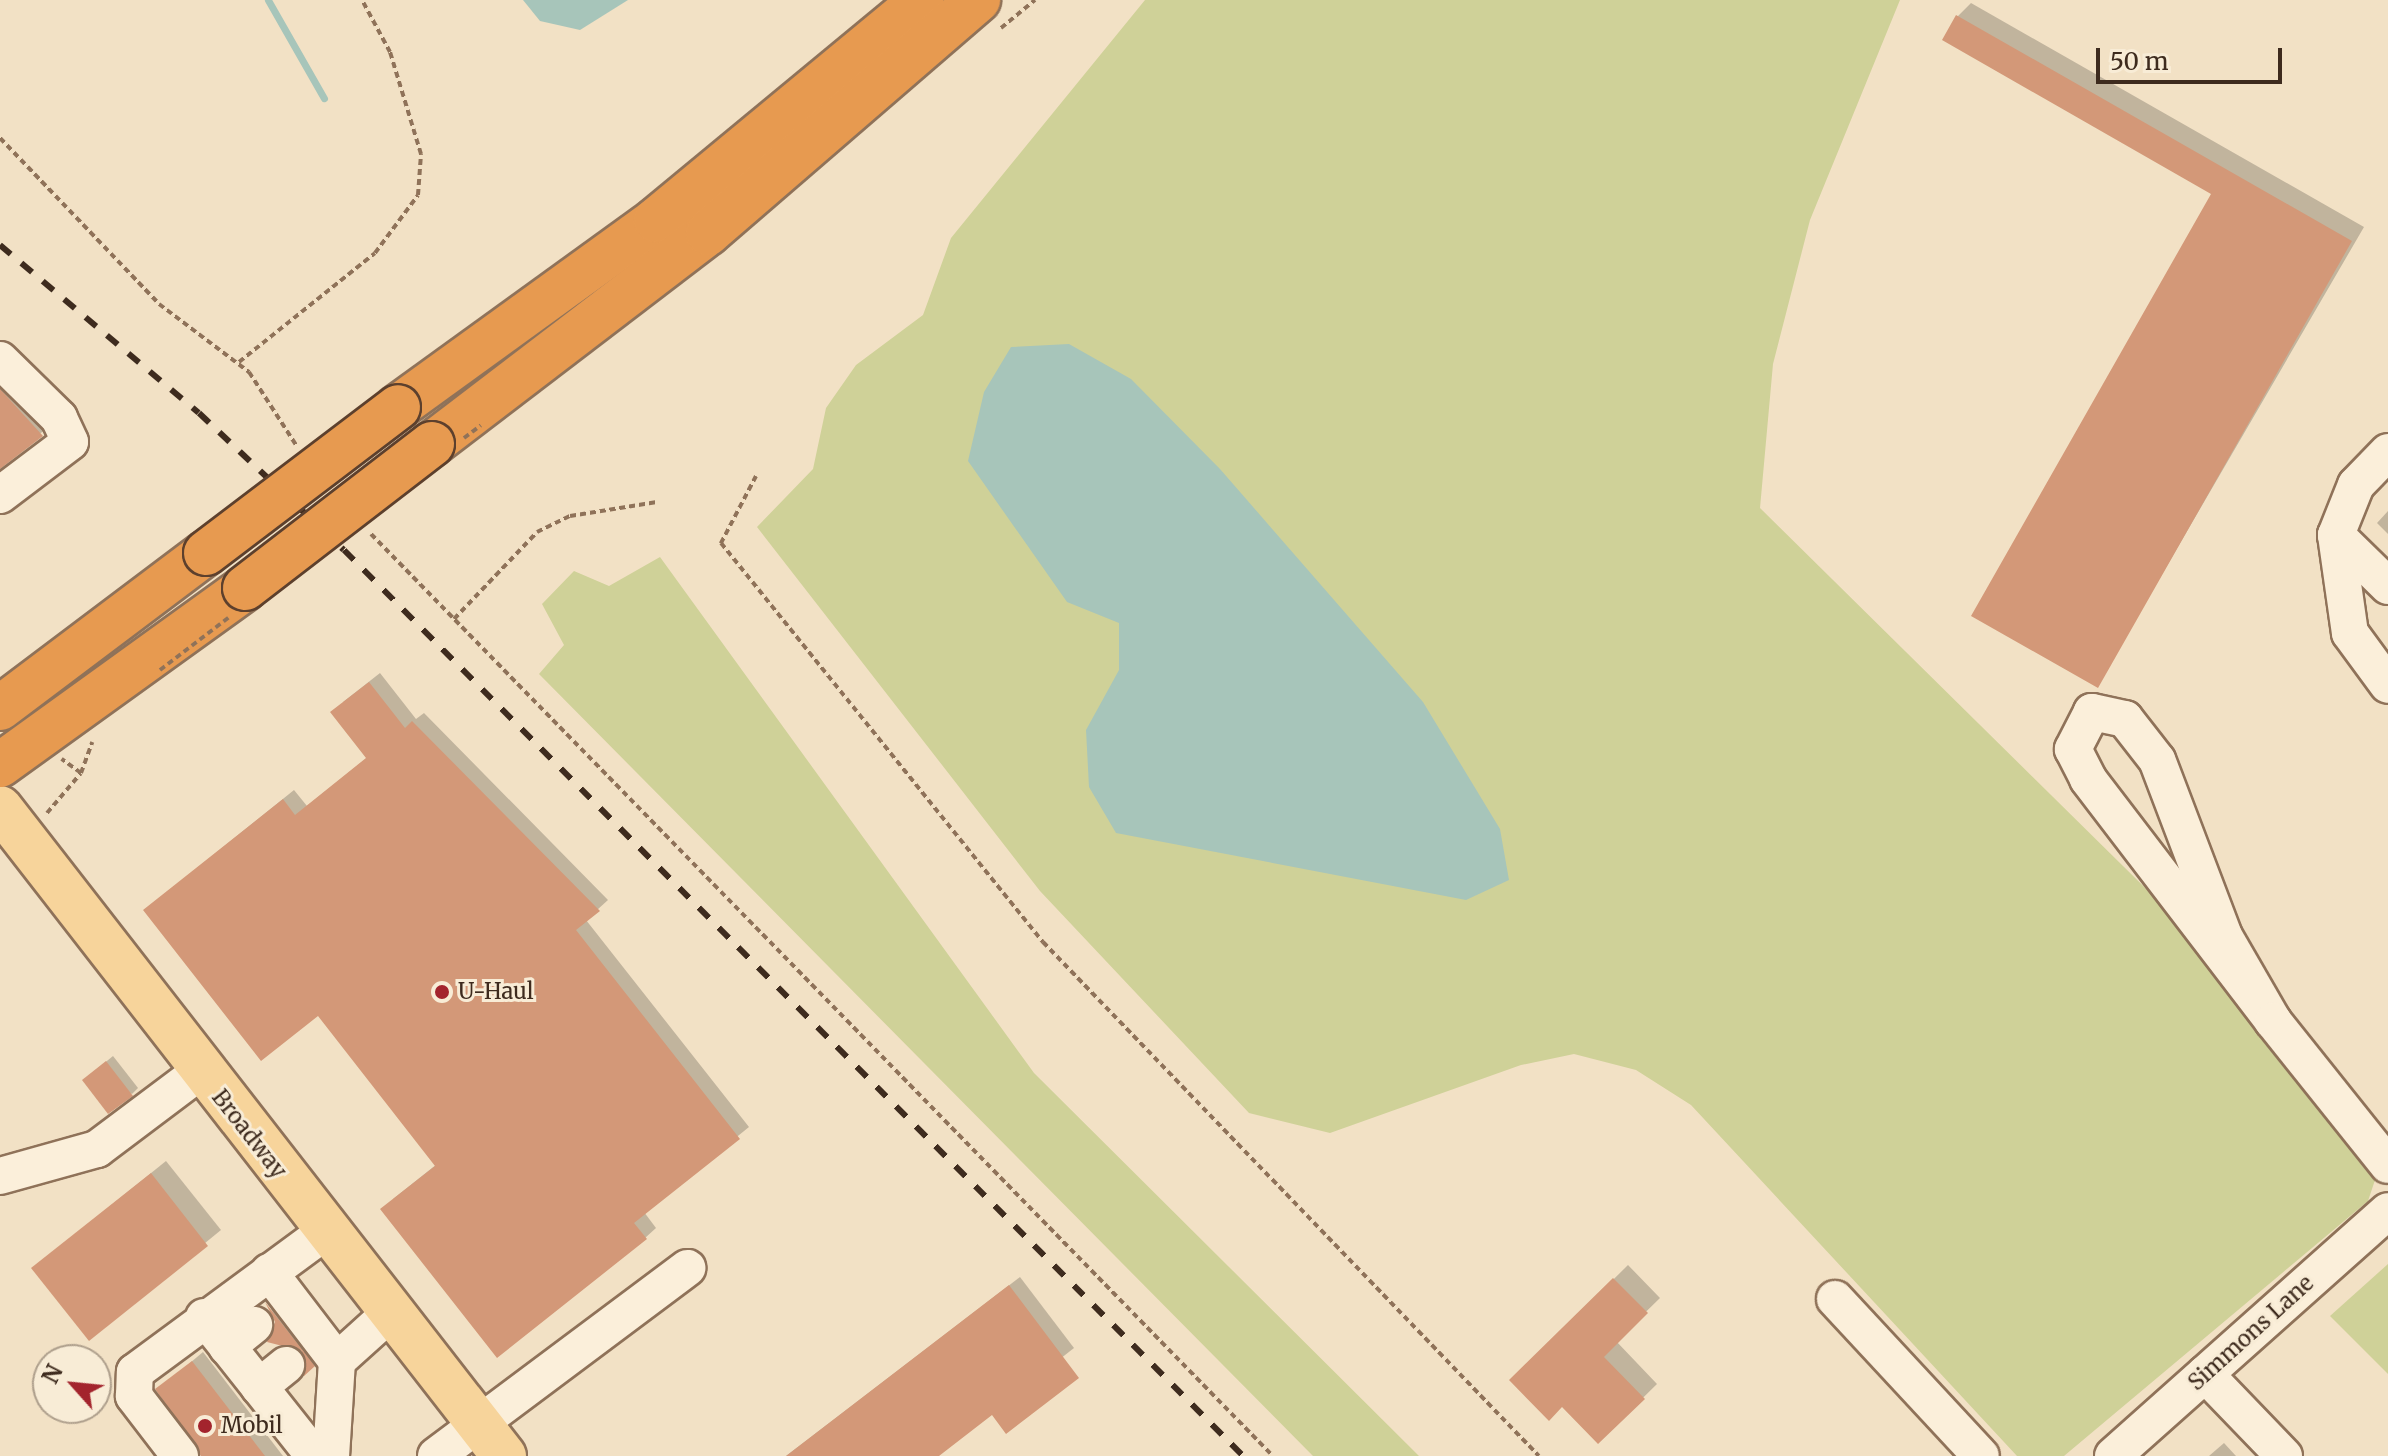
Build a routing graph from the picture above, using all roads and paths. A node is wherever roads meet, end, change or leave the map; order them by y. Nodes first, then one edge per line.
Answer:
1 (362, 0) edge
2 (922, 0) edge
3 (978, 0) edge
4 (0, 138) edge
5 (0, 360) edge
6 (239, 362) junction
7 (2388, 452) edge
8 (303, 454) dead end
9 (756, 476) dead end
10 (0, 495) edge
11 (657, 502) dead end
12 (360, 521) dead end
13 (2336, 535) junction
14 (2388, 586) edge
15 (454, 619) junction
16 (2383, 670) edge
17 (0, 708) edge
18 (34, 739) junction
19 (0, 765) edge
20 (12, 824) edge
21 (2273, 1021) junction
22 (201, 1071) junction
23 (2388, 1165) edge
24 (0, 1176) edge
25 (2388, 1211) edge
26 (325, 1232) junction
27 (687, 1268) dead end
28 (1835, 1299) dead end
29 (263, 1310) junction
30 (389, 1314) junction
31 (204, 1317) junction
32 (302, 1360) junction
33 (2205, 1374) junction
34 (491, 1440) edge
35 (180, 1456) edge
36 (314, 1456) edge
37 (331, 1456) edge
38 (436, 1456) edge
39 (1273, 1456) edge
40 (1539, 1456) edge
41 (1981, 1456) edge
42 (2113, 1456) edge
43 (2284, 1456) edge

1 - 6 path
2 - 17 highway, bridge
3 - 18 highway, bridge
4 - 6 path
5 - 10 street
6 - 8 path
7 - 13 street
9 - 40 path
11 - 15 path
12 - 15 path
13 - 14 street
13 - 16 street
15 - 39 path
18 - 19 highway
18 - 20 path
20 - 22 main road, Broadway
21 - 21 street
21 - 23 street
22 - 24 street
22 - 26 main road, Broadway
25 - 33 street, Simmons Lane
26 - 29 street
26 - 30 main road, Broadway
27 - 34 street
28 - 41 street
29 - 31 street
29 - 31 street
29 - 32 street
29 - 32 street
30 - 32 street
30 - 34 main road, Broadway
31 - 35 street
32 - 36 street
32 - 37 street
33 - 42 street, Simmons Lane
33 - 43 street
34 - 38 street

